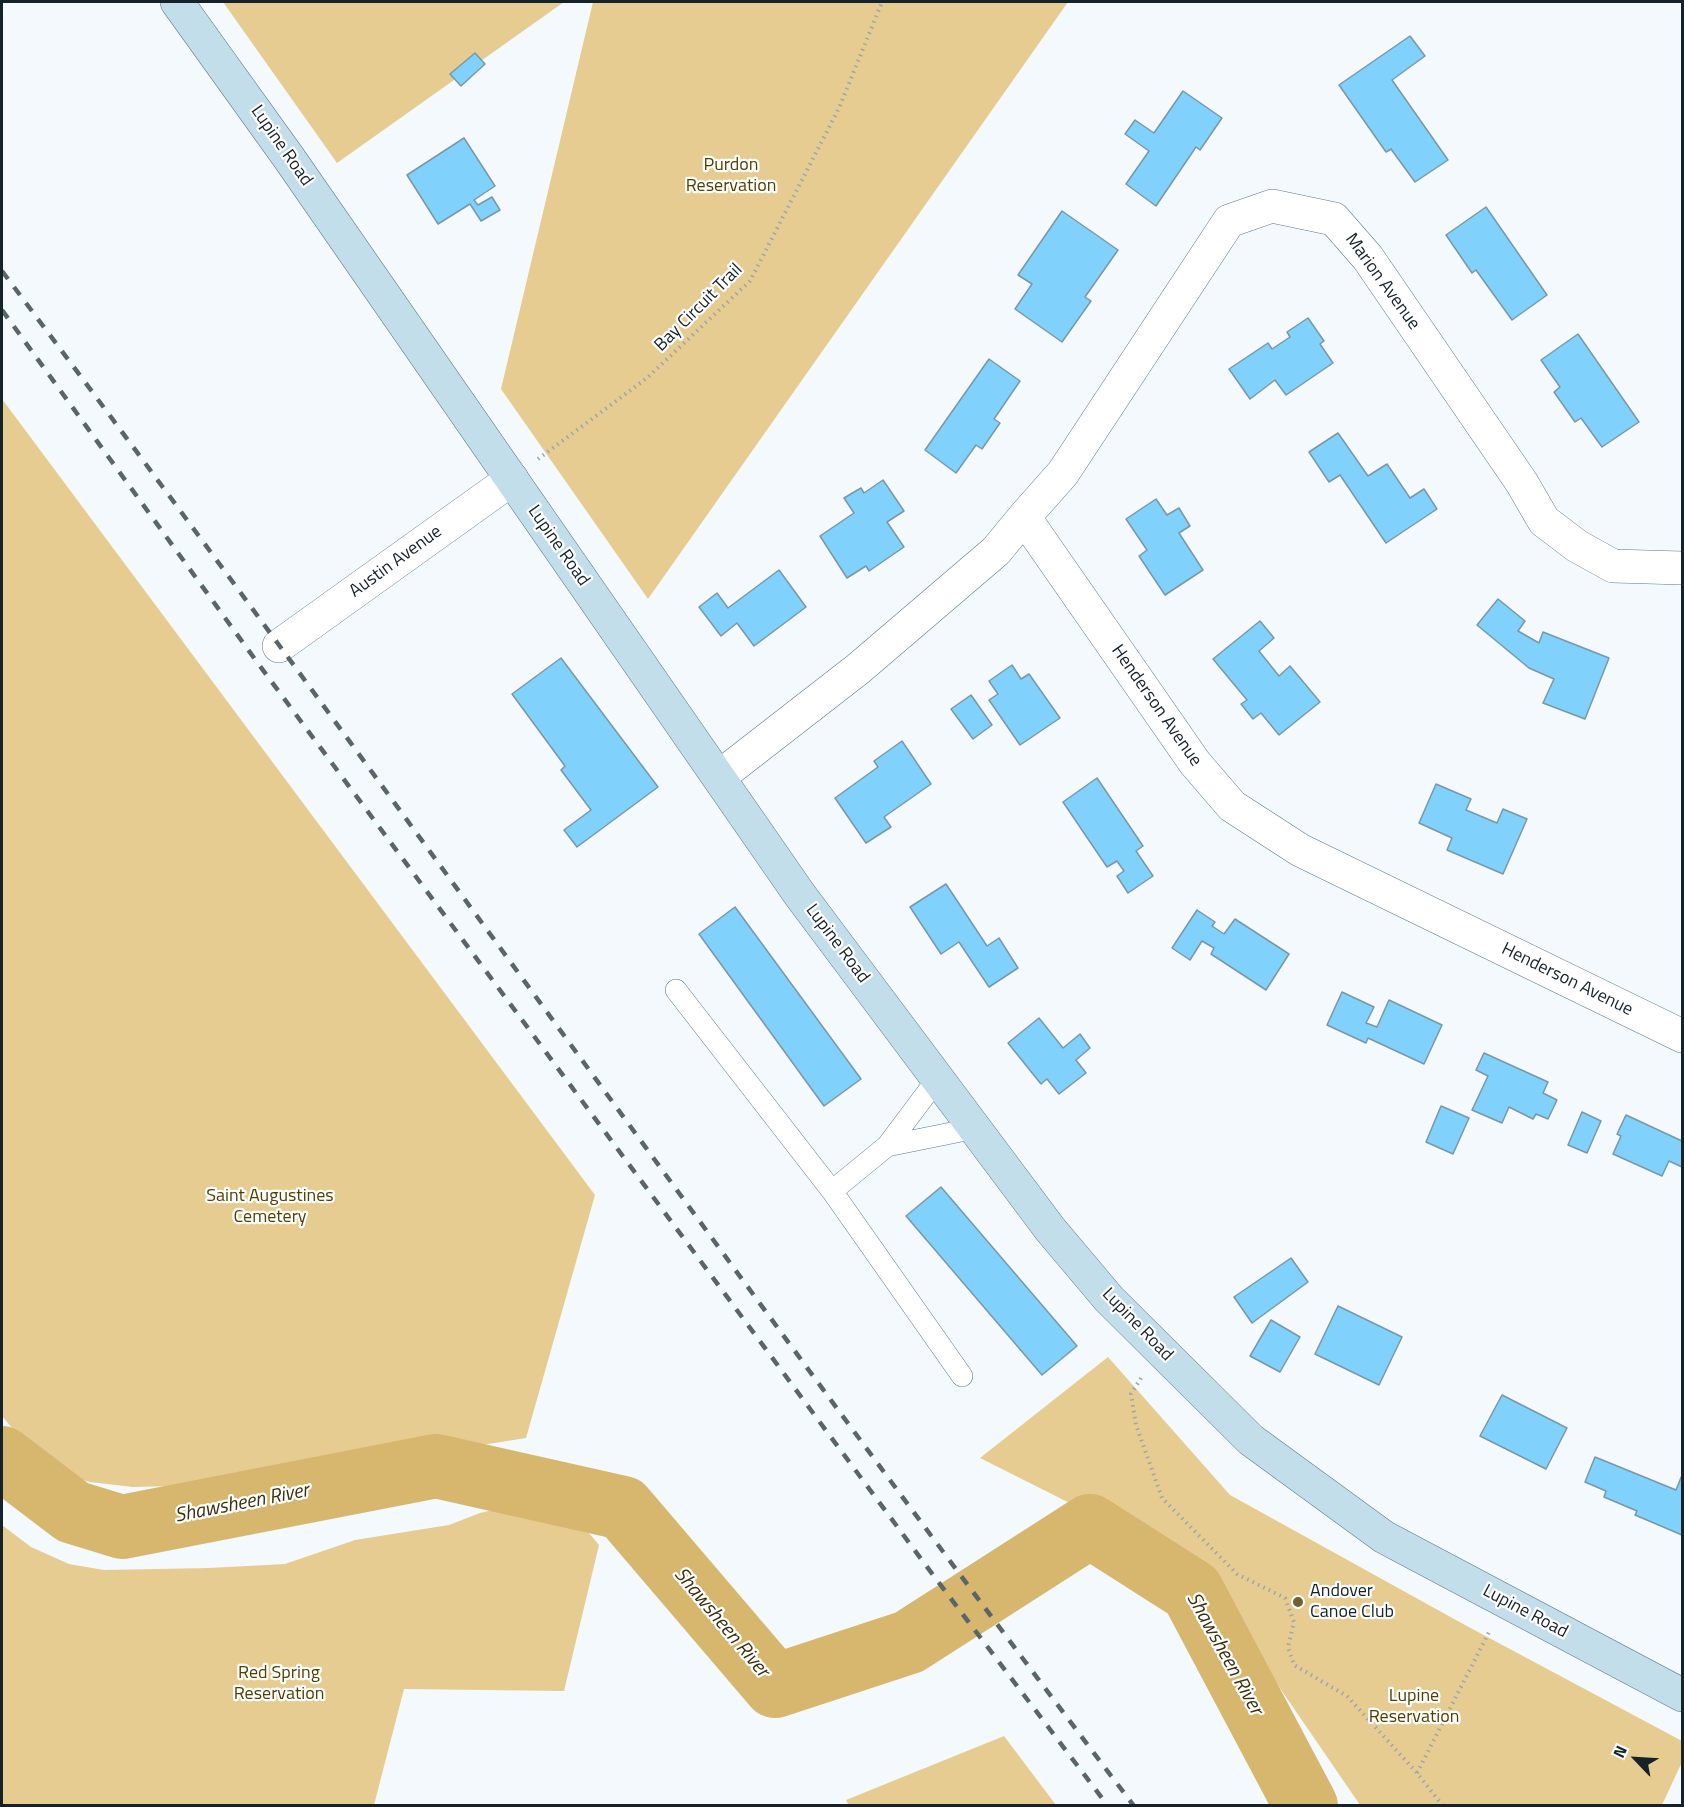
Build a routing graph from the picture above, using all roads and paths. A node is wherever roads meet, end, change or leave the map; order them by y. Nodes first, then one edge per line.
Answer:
1 (177, 2) edge
2 (882, 2) edge
3 (512, 479) junction
4 (1024, 517) junction
5 (1683, 568) edge
6 (279, 646) dead end
7 (719, 777) junction
8 (676, 990) dead end
9 (1683, 1036) edge
10 (938, 1078) junction
11 (975, 1128) junction
12 (887, 1146) junction
13 (832, 1191) junction
14 (1160, 1349) junction
15 (962, 1376) dead end
16 (1504, 1600) junction
17 (1683, 1695) edge
18 (1417, 1773) junction
19 (1443, 1806) edge

1 - 3 street, Lupine Road
2 - 3 path, Bay Circuit Trail
3 - 6 street, Austin Avenue
3 - 7 street, Lupine Road
4 - 5 street, Marion Avenue
4 - 7 street
4 - 9 street, Henderson Avenue
7 - 10 street, Lupine Road
8 - 13 lane
10 - 11 street, Lupine Road
10 - 12 lane
11 - 12 lane
11 - 14 street, Lupine Road
12 - 13 lane
13 - 15 lane
14 - 16 street, Lupine Road
14 - 18 path
16 - 17 street, Lupine Road
16 - 18 path
18 - 19 path

